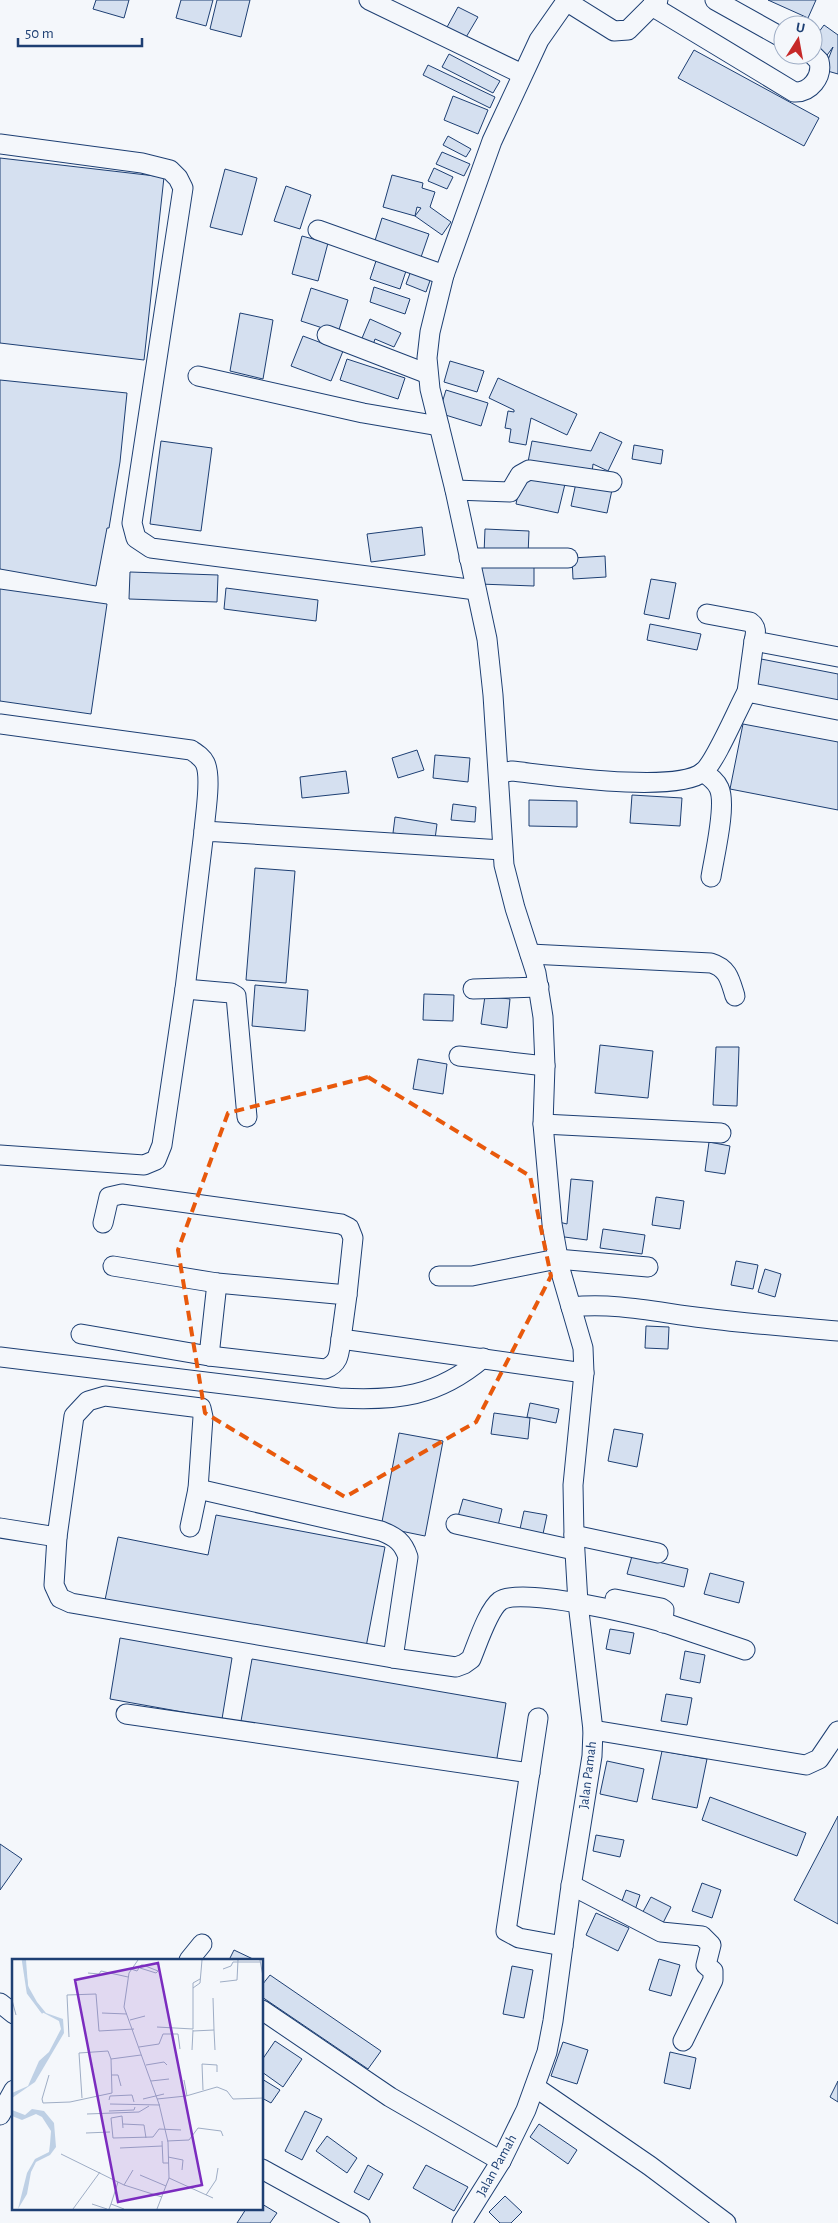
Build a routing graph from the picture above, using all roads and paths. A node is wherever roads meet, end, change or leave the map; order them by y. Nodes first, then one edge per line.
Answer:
1 (369, 0) edge
2 (715, 0) edge
3 (566, 1) edge
4 (655, 3) edge
5 (773, 32) edge
6 (819, 65) edge
7 (522, 74) junction
8 (0, 144) edge
9 (318, 230) dead end
10 (444, 275) junction
11 (327, 335) dead end
12 (428, 374) junction
13 (198, 376) dead end
14 (438, 426) junction
15 (612, 482) dead end
16 (455, 490) junction
17 (469, 558) junction
18 (568, 558) dead end
19 (476, 590) junction
20 (707, 614) dead end
21 (754, 641) junction
22 (838, 658) edge
23 (746, 692) junction
24 (838, 710) edge
25 (0, 724) edge
26 (703, 772) junction
27 (499, 773) junction
28 (204, 831) junction
29 (502, 850) junction
30 (711, 877) dead end
31 (530, 954) junction
32 (539, 987) junction
33 (185, 989) junction
34 (473, 989) dead end
35 (735, 996) dead end
36 (459, 1056) dead end
37 (545, 1066) junction
38 (247, 1118) dead end
39 (543, 1124) junction
40 (721, 1133) dead end
41 (0, 1155) edge
42 (103, 1223) dead end
43 (557, 1259) junction
44 (113, 1266) dead end
45 (648, 1267) dead end
46 (439, 1276) dead end
47 (217, 1283) junction
48 (346, 1295) junction
49 (571, 1307) junction
50 (838, 1331) edge
51 (81, 1334) dead end
52 (341, 1339) junction
53 (209, 1356) junction
54 (0, 1357) edge
55 (482, 1358) junction
56 (584, 1373) junction
57 (198, 1489) junction
58 (456, 1524) dead end
59 (190, 1527) dead end
60 (0, 1528) edge
61 (57, 1537) junction
62 (574, 1543) junction
63 (658, 1553) dead end
64 (577, 1597) junction
65 (745, 1650) dead end
66 (394, 1658) junction
67 (126, 1714) dead end
68 (538, 1718) dead end
69 (592, 1730) junction
70 (838, 1731) edge
71 (530, 1773) junction
72 (571, 1885) junction
73 (202, 1944) dead end
74 (563, 1946) junction
75 (190, 1959) edge
76 (0, 2002) edge
77 (264, 2011) edge
78 (12, 2012) edge
79 (683, 2041) dead end
80 (535, 2087) junction
81 (501, 2161) junction
82 (264, 2170) edge
83 (360, 2223) edge
84 (462, 2223) edge
85 (726, 2223) edge

1 - 7 street
2 - 5 street
3 - 4 street
3 - 7 street, Jalan Pamah
4 - 6 street
7 - 10 street, Jalan Pamah
8 - 19 street
9 - 10 street
10 - 12 street, Jalan Pamah
11 - 12 street
12 - 14 street, Jalan Pamah
13 - 14 street
14 - 16 street, Jalan Pamah
15 - 16 street
16 - 17 street, Jalan Pamah
17 - 18 street
17 - 19 street, Jalan Pamah
19 - 27 street, Jalan Pamah
20 - 21 street
21 - 22 street
21 - 23 street
23 - 24 street
23 - 26 street
25 - 28 street
26 - 27 street
26 - 30 street
27 - 29 street, Jalan Pamah
28 - 29 street
28 - 33 street
29 - 31 street, Jalan Pamah
31 - 32 street, Jalan Pamah
31 - 35 street
32 - 34 street
32 - 37 street, Jalan Pamah
33 - 38 street
33 - 41 street
36 - 37 street
37 - 39 street, Jalan Pamah
39 - 40 street
39 - 43 street, Jalan Pamah
42 - 48 street
43 - 45 street
43 - 46 street
43 - 49 street, Jalan Pamah
44 - 47 street
47 - 48 street
47 - 53 street
48 - 52 street
49 - 50 street
49 - 56 street, Jalan Pamah
51 - 53 street
52 - 53 street
52 - 55 street
54 - 55 street
55 - 56 street
56 - 62 street, Jalan Pamah
57 - 59 street
57 - 61 street
57 - 66 street
58 - 62 street
60 - 61 street
61 - 66 street
62 - 63 street
62 - 64 street, Jalan Pamah
64 - 65 street
64 - 66 street
64 - 69 street, Jalan Pamah
67 - 71 street
68 - 71 street
69 - 70 street
69 - 72 street, Jalan Pamah
71 - 74 street
72 - 74 street, Jalan Pamah
72 - 79 street
73 - 75 street
74 - 80 street, Jalan Pamah
76 - 78 street
77 - 81 street
80 - 81 street, Jalan Pamah
80 - 85 street
81 - 84 street, Jalan Pamah
82 - 83 street

